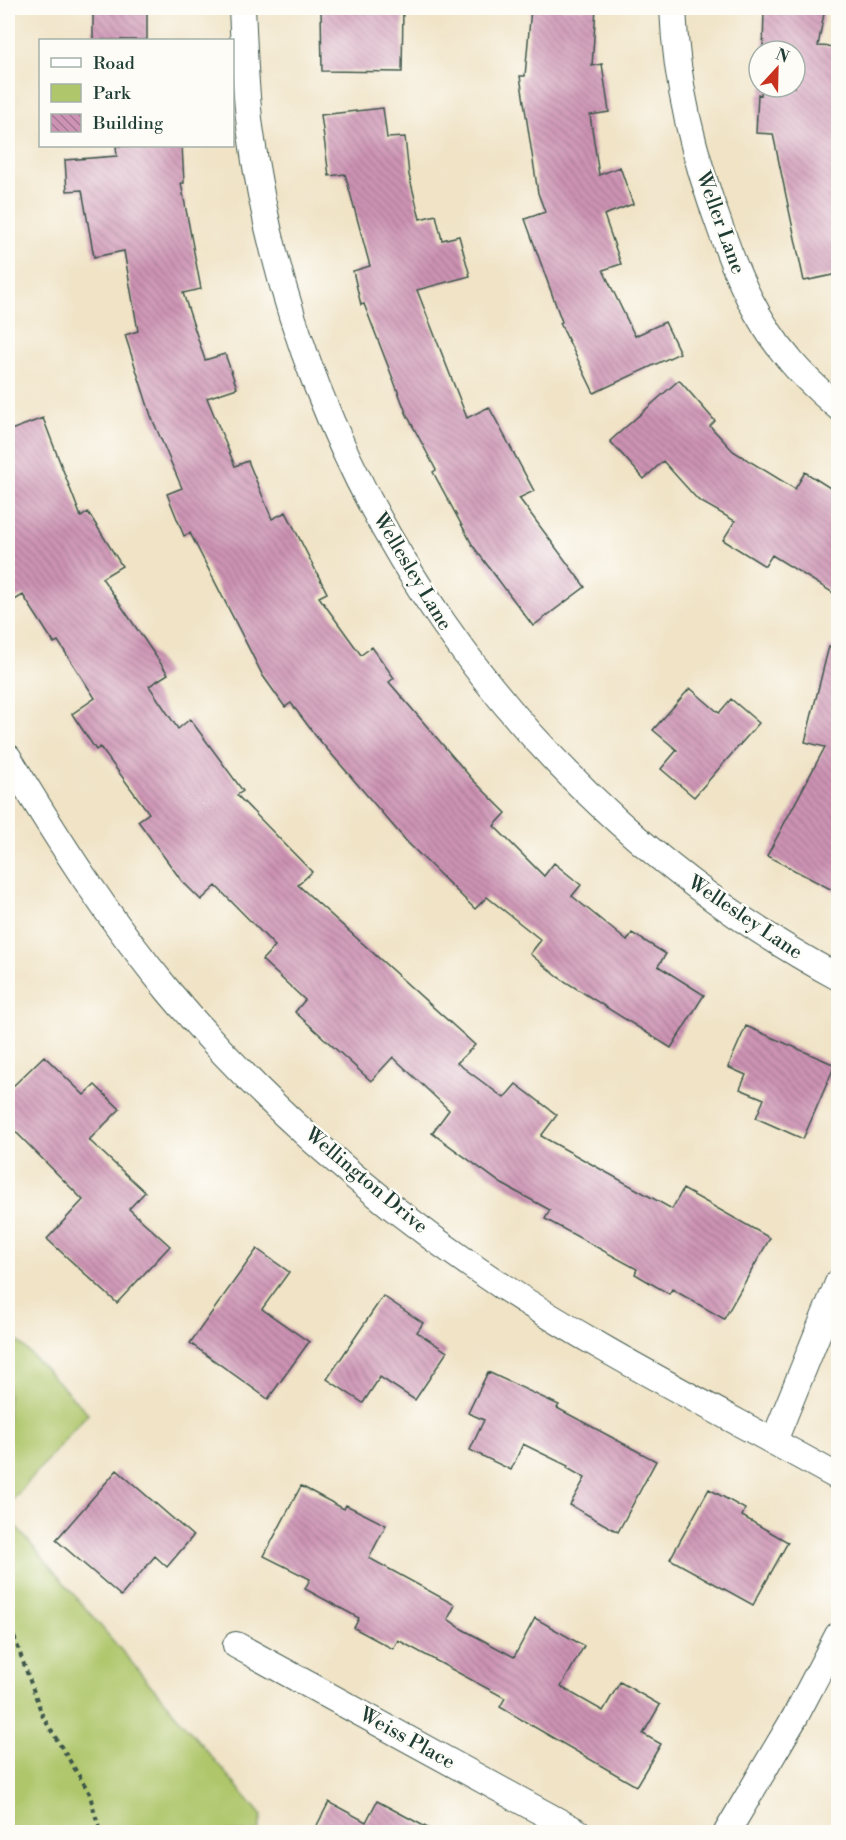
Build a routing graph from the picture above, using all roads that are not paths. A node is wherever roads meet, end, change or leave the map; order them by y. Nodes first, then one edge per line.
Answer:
1 (242, 8) edge
2 (673, 8) edge
3 (838, 407) edge
4 (8, 757) edge
5 (838, 977) edge
6 (838, 1283) edge
7 (774, 1441) junction
8 (838, 1477) edge
9 (838, 1635) edge
10 (236, 1646) dead end
11 (578, 1833) edge
12 (727, 1833) edge

1 - 5 street, Wellesley Lane
2 - 3 street, Weller Lane
4 - 7 street, Wellington Drive
6 - 7 street
7 - 8 street, Wellington Drive
9 - 12 street
10 - 11 street, Weiss Place

